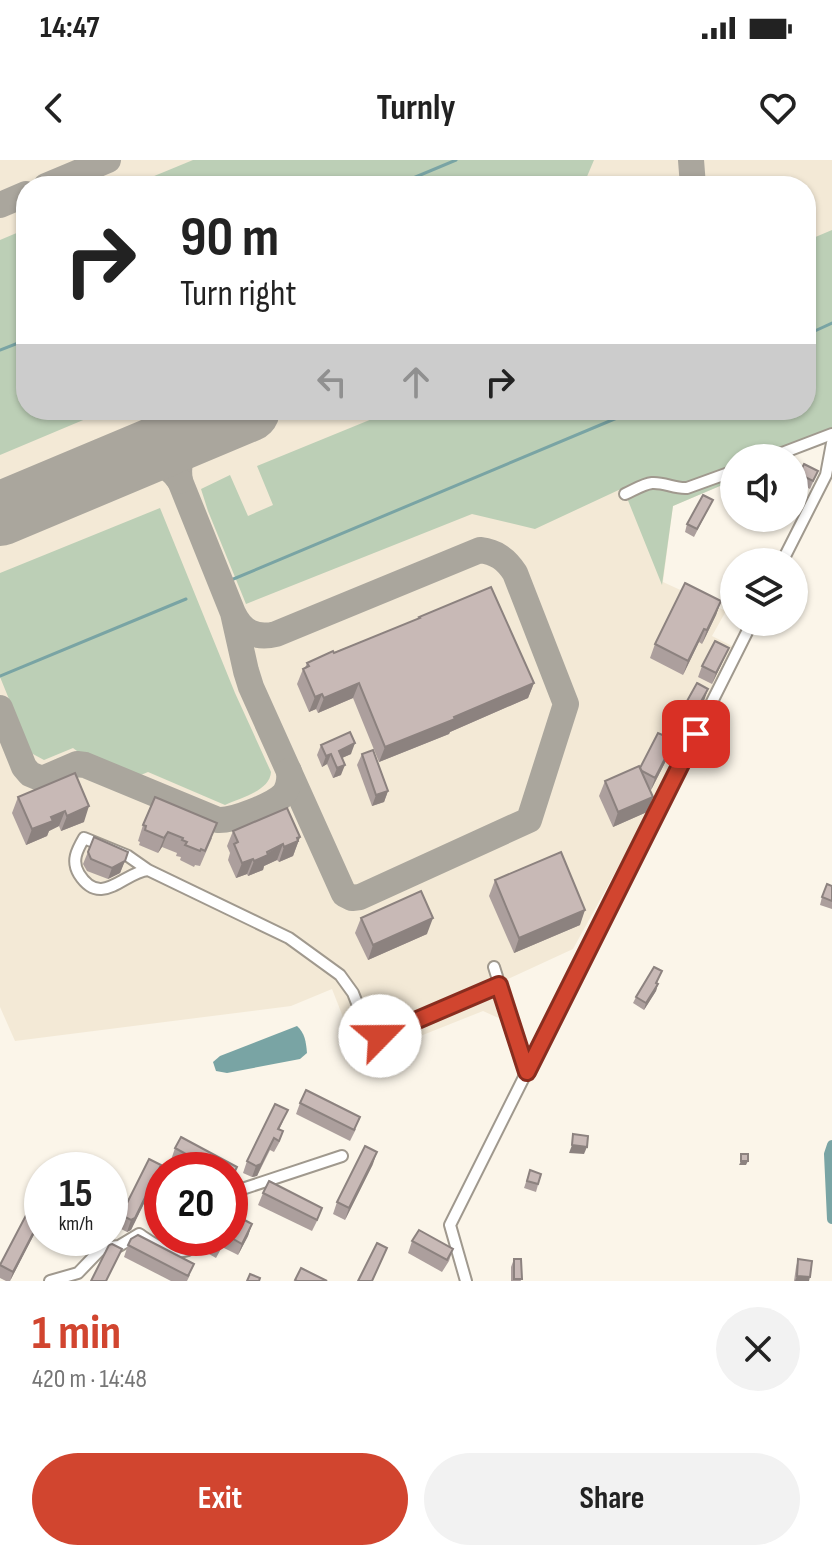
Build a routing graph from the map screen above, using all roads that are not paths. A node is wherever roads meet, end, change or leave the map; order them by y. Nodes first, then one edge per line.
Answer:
1 (829, 438) edge
2 (808, 445) edge
3 (720, 476) edge
4 (625, 494) dead end
5 (789, 548) edge
6 (745, 636) edge
7 (148, 870) junction
8 (494, 967) dead end
9 (499, 985) junction
10 (527, 1072) junction
11 (342, 1156) dead end
12 (248, 1187) edge
13 (144, 1237) edge
14 (50, 1281) edge
15 (466, 1281) edge

1 - 2 street
1 - 5 street
3 - 4 street
6 - 10 street
7 - 7 street
7 - 9 street
8 - 9 street
9 - 10 street
10 - 15 street
11 - 12 street
13 - 14 street

